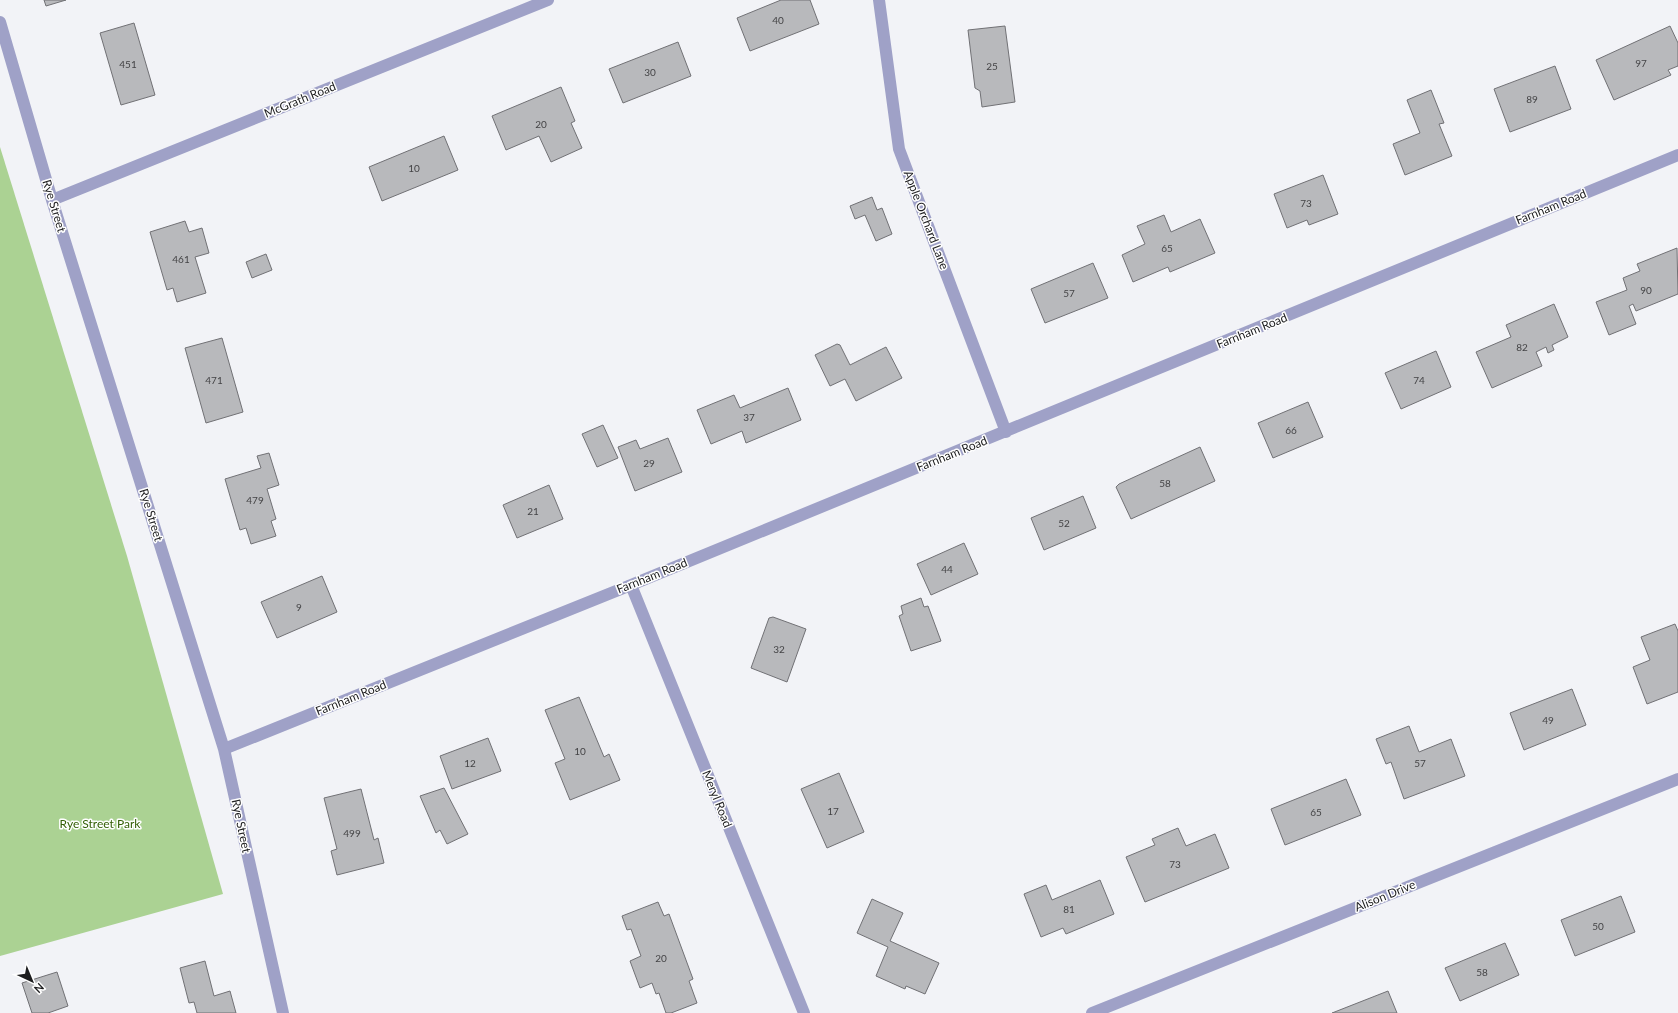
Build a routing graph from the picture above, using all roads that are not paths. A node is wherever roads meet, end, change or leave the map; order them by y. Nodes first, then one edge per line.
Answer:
1 (548, 0) edge
2 (879, 0) edge
3 (0, 22) edge
4 (1678, 155) edge
5 (52, 200) junction
6 (1006, 432) junction
7 (631, 585) junction
8 (224, 749) junction
9 (1678, 779) edge
10 (283, 1013) edge
11 (804, 1013) edge
12 (1092, 1013) edge

1 - 5 street, McGrath Road
2 - 6 street, Apple Orchard Lane
3 - 5 street, Rye Street
4 - 6 street, Farnham Road
5 - 8 street, Rye Street
6 - 7 street, Farnham Road
7 - 8 street, Farnham Road
7 - 11 street, Meryl Road
8 - 10 street, Rye Street
9 - 12 street, Alison Drive

